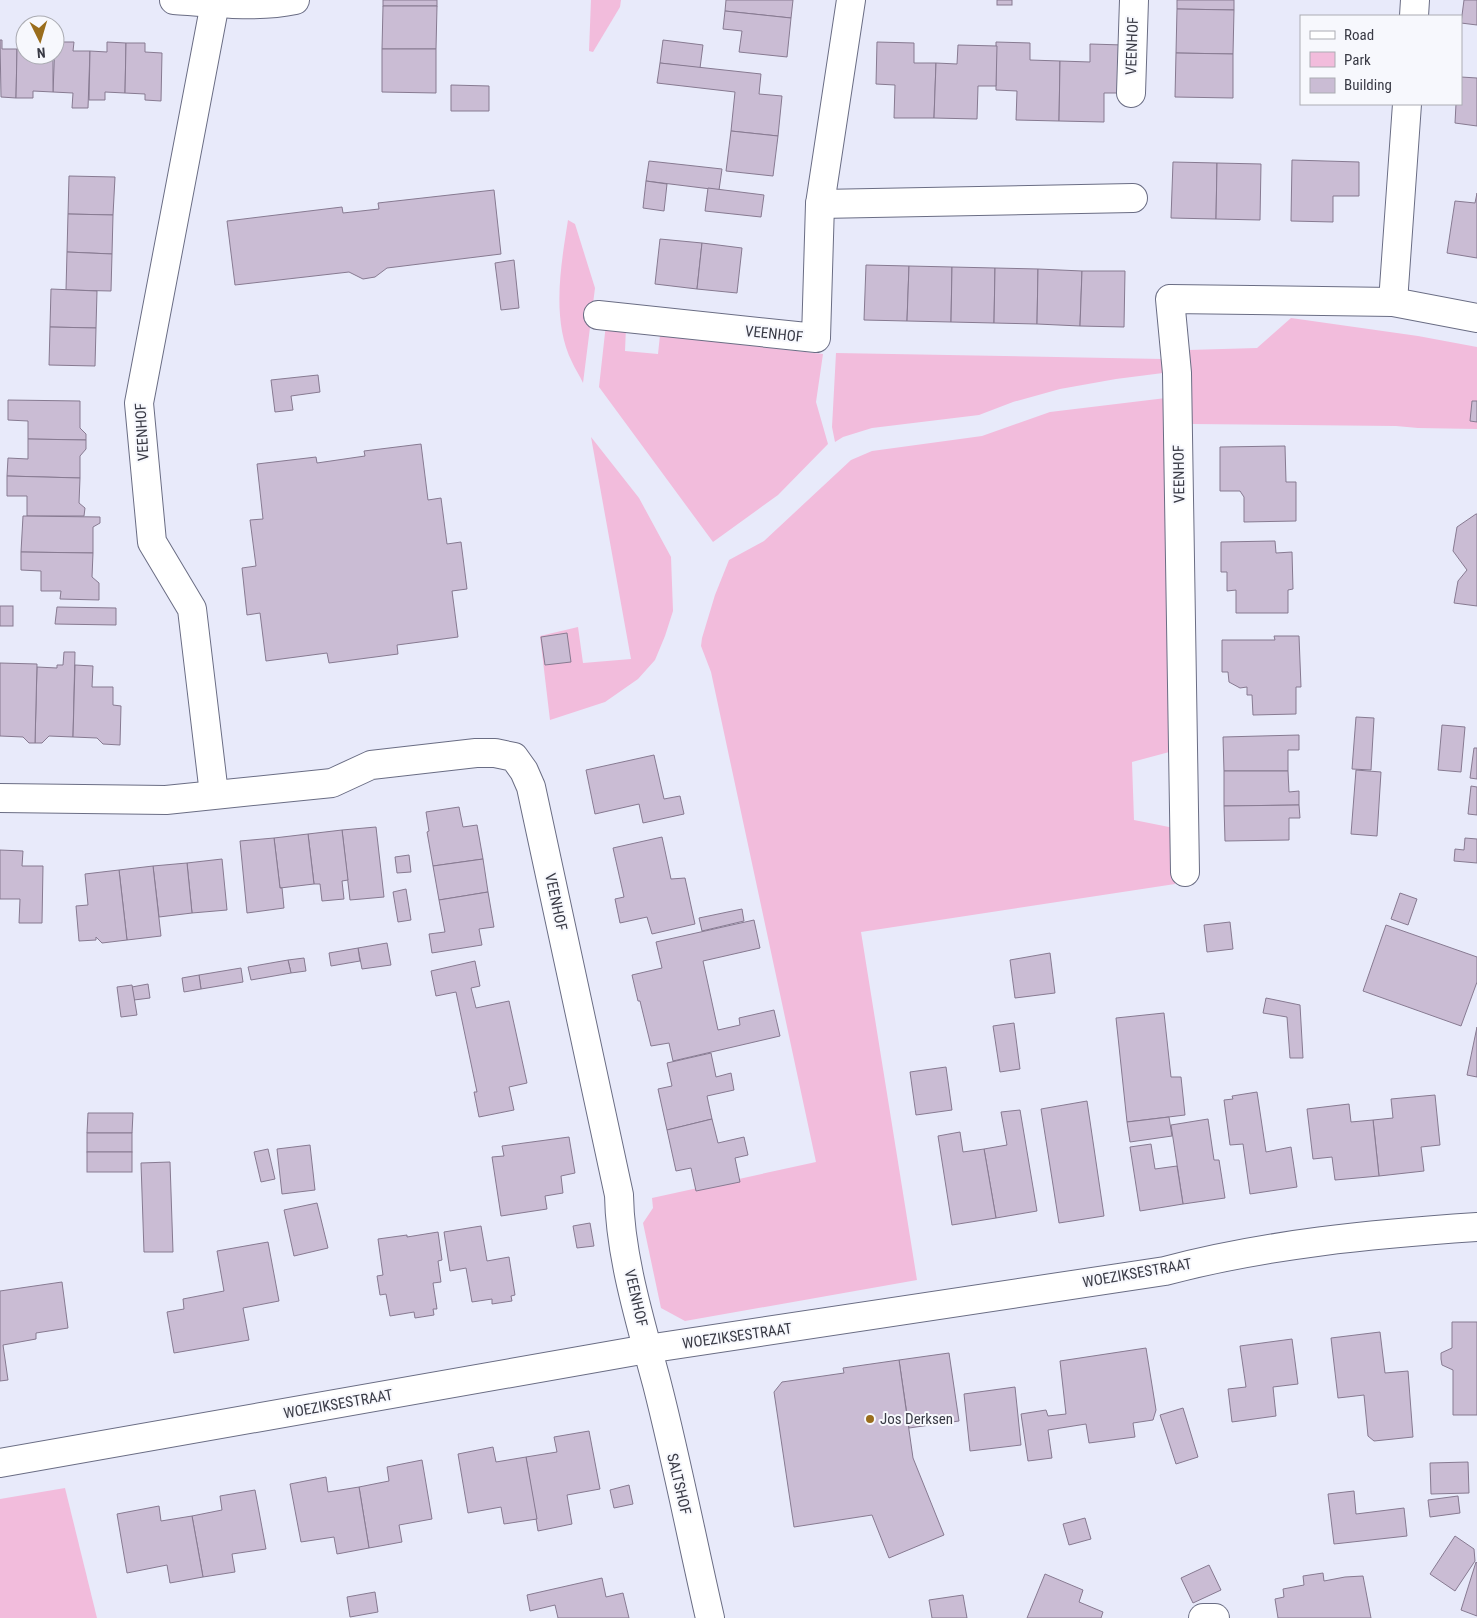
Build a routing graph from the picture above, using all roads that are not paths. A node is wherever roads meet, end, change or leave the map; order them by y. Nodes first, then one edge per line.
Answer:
1 (174, 0) edge
2 (295, 0) edge
3 (851, 0) edge
4 (1134, 0) edge
5 (1415, 0) edge
6 (214, 3) junction
7 (1414, 15) edge
8 (1131, 92) dead end
9 (1407, 105) edge
10 (1133, 198) dead end
11 (820, 204) junction
12 (1393, 302) junction
13 (598, 316) dead end
14 (1477, 318) edge
15 (214, 794) junction
16 (0, 798) edge
17 (1185, 872) dead end
18 (1477, 1227) edge
19 (647, 1350) junction
20 (0, 1463) edge
21 (710, 1618) edge
22 (1204, 1618) edge
23 (1215, 1618) edge

1 - 6 street
2 - 6 street
3 - 11 street, VEENHOF
4 - 8 street, VEENHOF
5 - 7 street
6 - 15 street, VEENHOF
9 - 12 street
10 - 11 street
11 - 13 street, VEENHOF
12 - 14 street, VEENHOF
12 - 17 street, VEENHOF
15 - 16 street, VEENHOF
15 - 19 street, VEENHOF
18 - 19 street, WOEZIKSESTRAAT
19 - 20 street, WOEZIKSESTRAAT
19 - 21 street, SALTSHOF
22 - 23 street

